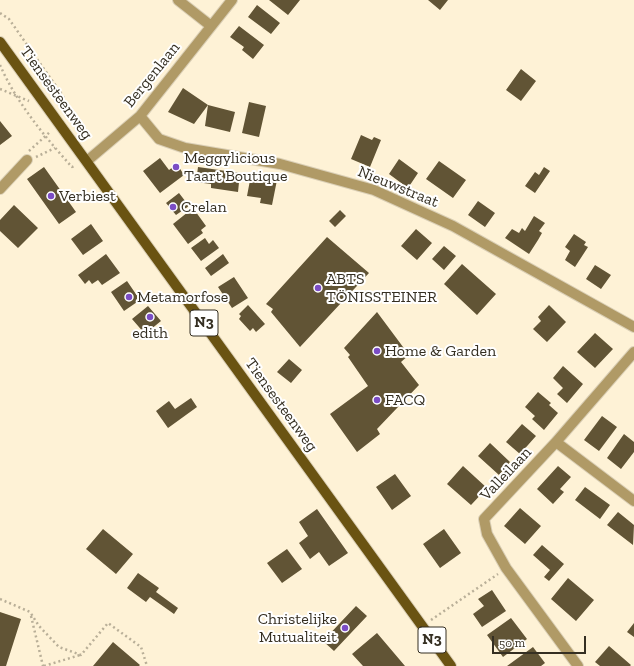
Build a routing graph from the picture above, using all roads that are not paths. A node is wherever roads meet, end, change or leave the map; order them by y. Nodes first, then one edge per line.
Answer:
1 (178, 0) edge
2 (232, 0) edge
3 (211, 26) junction
4 (0, 42) edge
5 (140, 116) junction
6 (28, 160) road end
7 (87, 161) junction
8 (0, 189) edge
9 (634, 327) edge
10 (634, 352) edge
11 (556, 442) junction
12 (634, 501) edge
13 (451, 666) edge
14 (578, 666) edge

1 - 3 street
2 - 3 street, Bergenlaan
3 - 5 street, Bergenlaan
4 - 7 main road, Tiensesteenweg / N3
5 - 7 street, Bergenlaan
5 - 9 street, Nieuwstraat
6 - 8 street
7 - 13 main road, Tiensesteenweg / N3
10 - 11 street, Valleilaan
11 - 12 street
11 - 14 street, Valleilaan

